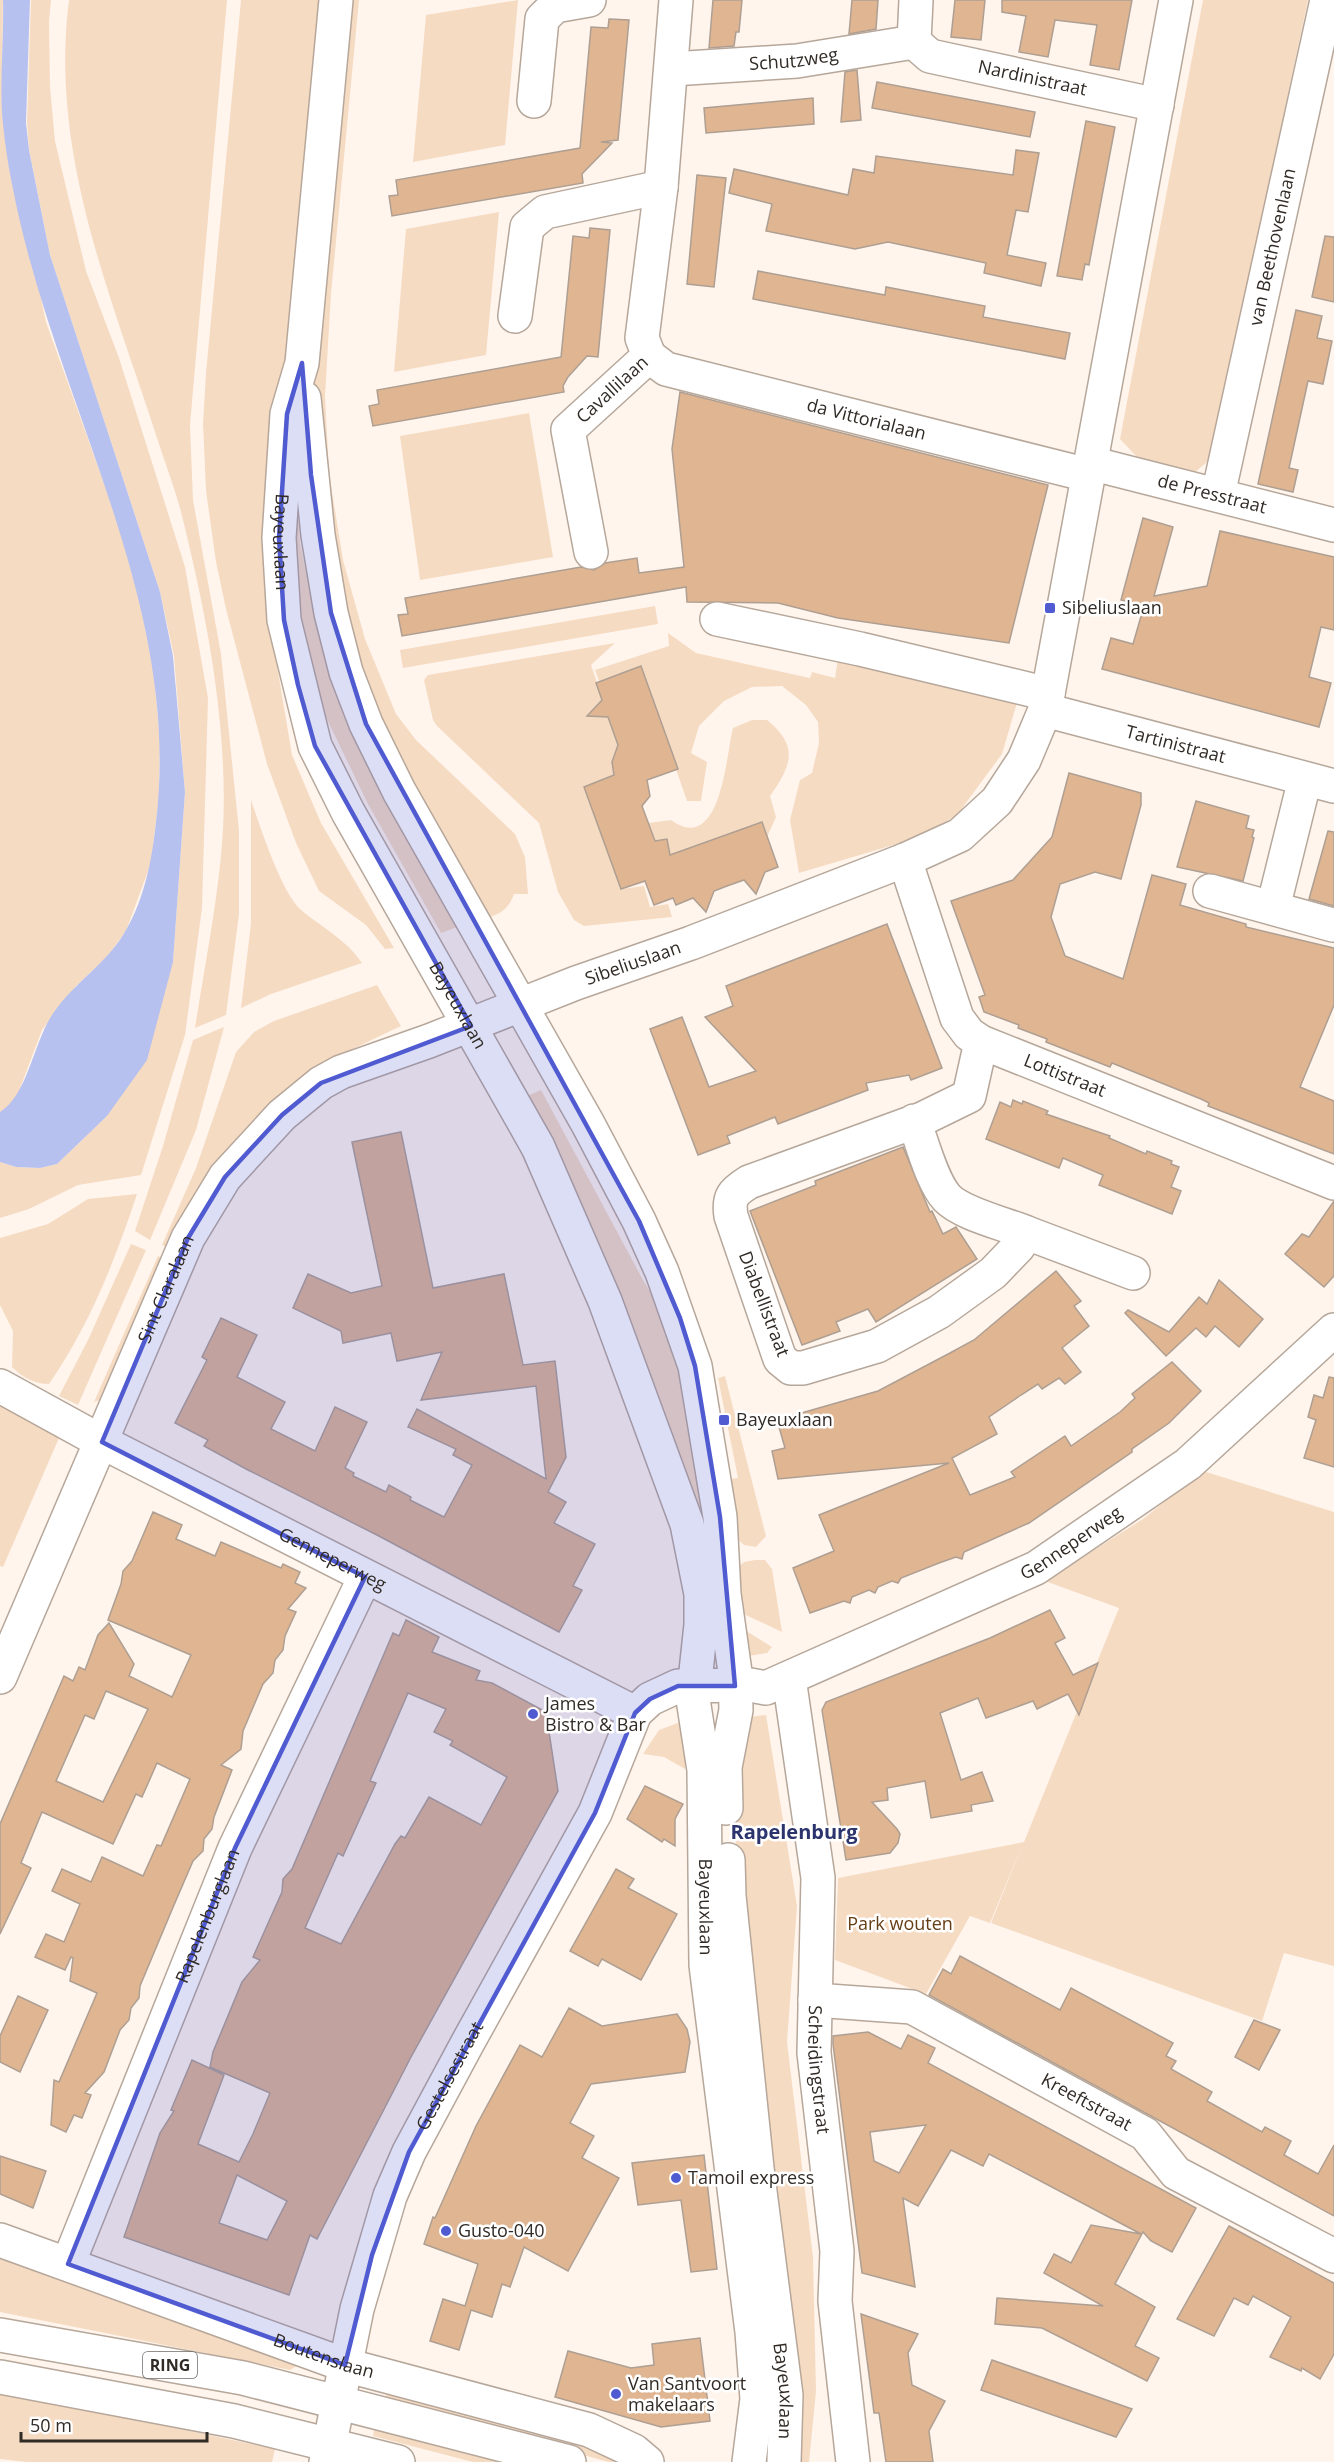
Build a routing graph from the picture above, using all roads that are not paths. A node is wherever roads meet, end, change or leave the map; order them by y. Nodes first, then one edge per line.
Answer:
1 (336, 0) edge
2 (589, 0) edge
3 (676, 0) edge
4 (916, 0) edge
5 (1176, 0) edge
6 (1327, 0) edge
7 (914, 42) junction
8 (672, 69) junction
9 (534, 101) dead end
10 (1157, 105) junction
11 (661, 187) junction
12 (515, 316) dead end
13 (649, 356) junction
14 (302, 363) junction
15 (1089, 469) junction
16 (1218, 495) junction
17 (1334, 525) edge
18 (591, 552) dead end
19 (717, 619) dead end
20 (1046, 702) junction
21 (1320, 783) edge
22 (905, 860) junction
23 (1210, 891) dead end
24 (1273, 908) junction
25 (1334, 925) edge
26 (519, 1005) junction
27 (471, 1026) junction
28 (988, 1045) junction
29 (915, 1121) junction
30 (1334, 1183) edge
31 (1027, 1233) junction
32 (1133, 1273) dead end
33 (1334, 1330) edge
34 (0, 1386) edge
35 (102, 1442) junction
36 (364, 1577) junction
37 (0, 1677) edge
38 (756, 1687) junction
39 (684, 1693) junction
40 (635, 1713) junction
41 (815, 2000) junction
42 (0, 2240) edge
43 (1334, 2256) edge
44 (68, 2264) junction
45 (0, 2335) edge
46 (345, 2365) junction
47 (0, 2377) edge
48 (338, 2403) junction
49 (328, 2453) edge
50 (398, 2462) edge
51 (569, 2462) edge
52 (647, 2462) edge
53 (749, 2462) edge
54 (784, 2462) edge
55 (853, 2462) edge

1 - 14 street, Bayeuxlaan
2 - 9 street
3 - 8 street, Cavallilaan
4 - 7 street
5 - 10 street
6 - 16 street, van Beethovenlaan
7 - 8 street, Schutzweg
7 - 10 street, Nardinistraat
8 - 11 street, Cavallilaan
10 - 15 street
11 - 12 street
11 - 13 street, Cavallilaan
13 - 15 street, da Vittorialaan
13 - 18 street, Cavallilaan
14 - 26 street, Bayeuxlaan
14 - 27 street, Bayeuxlaan
15 - 16 street, de Presstraat
15 - 20 street, Sibeliuslaan
16 - 17 street, de Presstraat
19 - 20 street
20 - 21 street, Tartinistraat
20 - 22 street, Sibeliuslaan
21 - 24 street, Tartinistraat
22 - 26 street, Sibeliuslaan
22 - 28 street, Lottistraat
23 - 24 street
24 - 25 street
26 - 27 street, Sibeliuslaan
26 - 38 street, Bayeuxlaan
27 - 35 street, Sint Claralaan
27 - 39 street, Bayeuxlaan
28 - 29 street, Diabellistraat
28 - 30 street, Lottistraat
29 - 31 street
29 - 31 street, Diabellistraat
31 - 32 street
33 - 38 street, Genneperweg
34 - 35 street, Genneperweg
35 - 36 street, Genneperweg
35 - 37 street, Sint Claralaan
36 - 40 street, Genneperweg
36 - 44 street, Rapelenburglaan
38 - 39 street, Genneperweg
38 - 41 street, Scheidingstraat
38 - 54 street, Bayeuxlaan
39 - 40 street
39 - 53 street, Bayeuxlaan
40 - 46 street, Gestelsestraat
41 - 43 street, Kreeftstraat
41 - 55 street, Scheidingstraat
42 - 44 street, Boutenslaan
44 - 46 street, Boutenslaan
45 - 48 street, RING
46 - 48 street, Gestelsestraat
46 - 52 street, Boutenslaan
47 - 49 street, RING
48 - 49 street, Gestelsestraat
48 - 51 street, RING
49 - 50 street, RING

